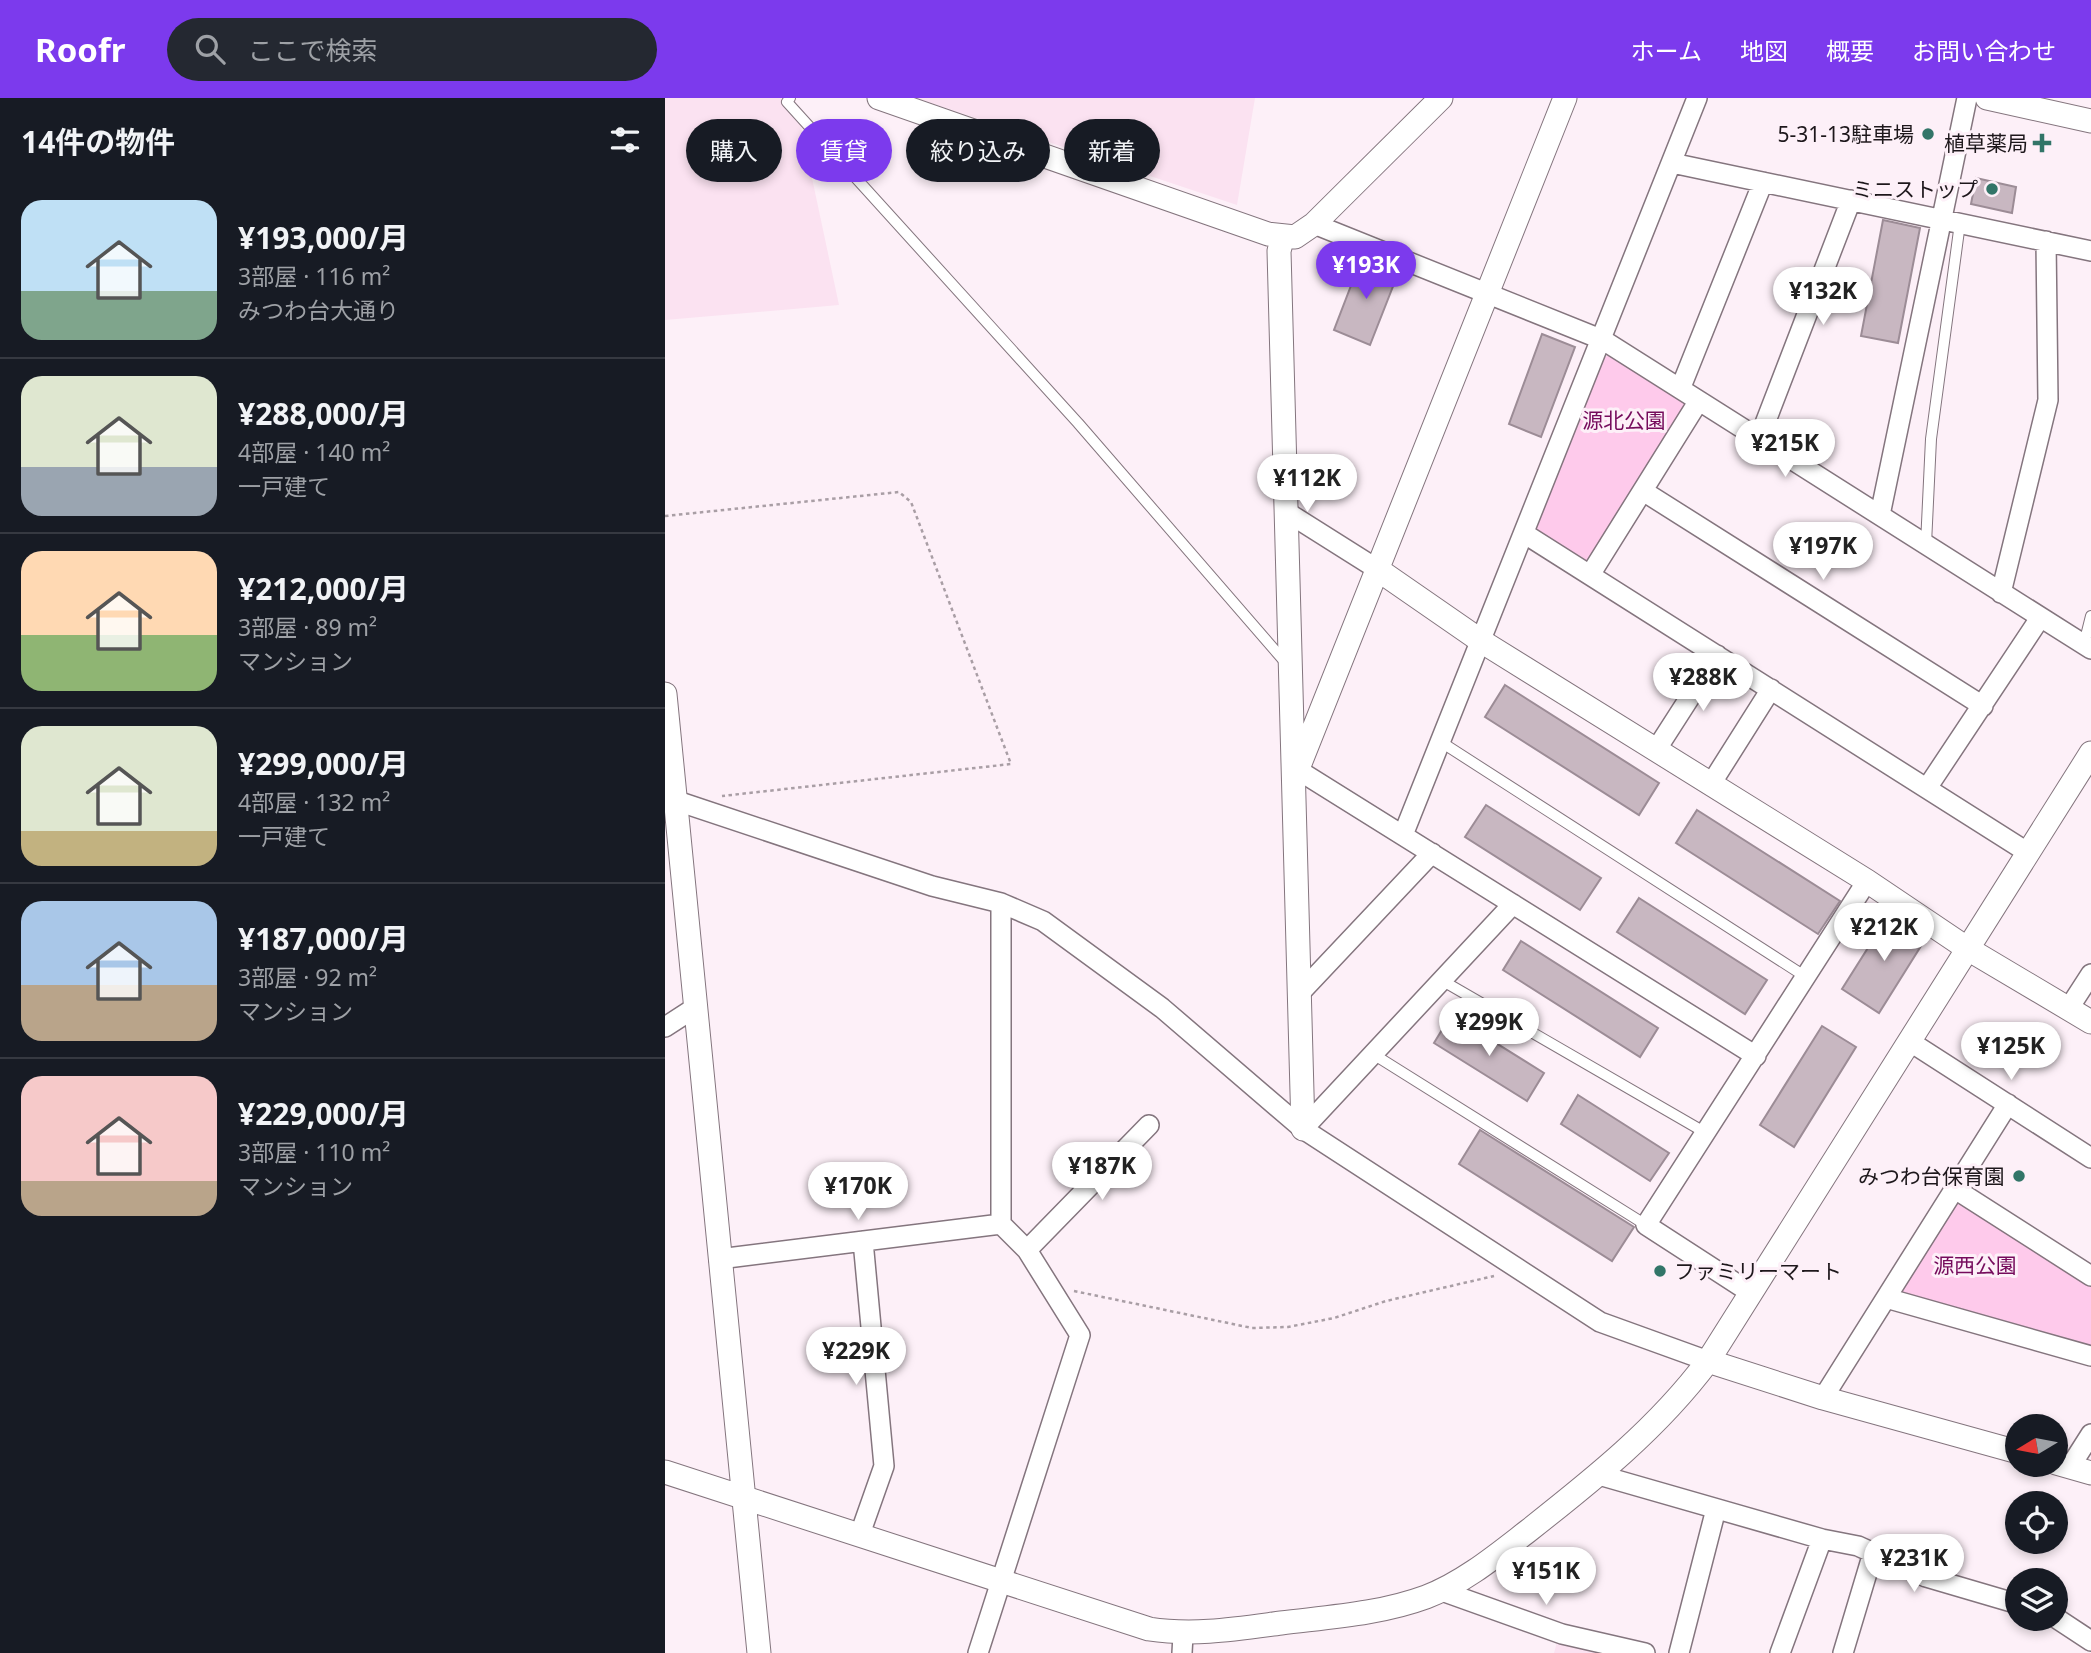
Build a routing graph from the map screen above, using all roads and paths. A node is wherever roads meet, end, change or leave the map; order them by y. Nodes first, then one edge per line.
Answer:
1 (790, 98) edge
2 (879, 98) edge
3 (1441, 98) edge
4 (1565, 98) edge
5 (1697, 98) edge
6 (1968, 98) edge
7 (1987, 98) edge
8 (2091, 121) edge
9 (1672, 163) junction
10 (1763, 182) junction
11 (1851, 200) junction
12 (1941, 219) junction
13 (1961, 223) junction
14 (1314, 224) junction
15 (1283, 236) junction
16 (2046, 242) junction
17 (2091, 251) edge
18 (1488, 294) junction
19 (1603, 340) junction
20 (1681, 387) junction
21 (1698, 402) junction
22 (1759, 439) junction
23 (1643, 491) junction
24 (1285, 511) junction
25 (1880, 515) junction
26 (665, 516) edge
27 (1525, 534) junction
28 (1926, 545) junction
29 (1377, 569) junction
30 (1590, 575) junction
31 (2001, 593) junction
32 (2091, 616) edge
33 (2040, 618) junction
34 (1481, 642) junction
35 (2087, 647) edge
36 (1717, 655) junction
37 (1289, 666) junction
38 (1771, 689) junction
39 (665, 694) edge
40 (1983, 706) junction
41 (1441, 742) junction
42 (1656, 750) junction
43 (2091, 753) edge
44 (1295, 778) junction
45 (1711, 784) junction
46 (1927, 788) junction
47 (716, 796) dead end
48 (670, 799) edge
49 (1403, 835) junction
50 (2027, 852) junction
51 (1432, 853) junction
52 (1867, 881) junction
53 (1001, 904) junction
54 (1513, 904) junction
55 (1968, 949) junction
56 (2091, 974) edge
57 (1806, 977) junction
58 (1443, 981) junction
59 (1299, 994) junction
60 (696, 1007) junction
61 (2069, 1008) junction
62 (2091, 1022) edge
63 (665, 1027) edge
64 (1909, 1041) junction
65 (1373, 1054) junction
66 (1756, 1056) junction
67 (2008, 1104) junction
68 (1149, 1125) dead end
69 (1303, 1129) junction
70 (1706, 1133) junction
71 (2091, 1157) edge
72 (1955, 1189) junction
73 (1001, 1224) junction
74 (1646, 1224) junction
75 (863, 1241) junction
76 (1027, 1250) junction
77 (719, 1259) junction
78 (1521, 1270) junction
79 (2091, 1276) edge
80 (1051, 1287) junction
81 (1751, 1293) junction
82 (1886, 1297) junction
83 (2091, 1356) edge
84 (1708, 1360) junction
85 (1823, 1398) junction
86 (2091, 1434) edge
87 (2005, 1448) edge
88 (2072, 1468) edge
89 (665, 1472) edge
90 (1599, 1475) junction
91 (743, 1496) junction
92 (1716, 1509) junction
93 (860, 1534) junction
94 (1822, 1539) junction
95 (1873, 1553) junction
96 (1002, 1581) junction
97 (1439, 1590) junction
98 (2005, 1600) edge
99 (2068, 1626) edge
100 (2091, 1641) edge
101 (1183, 1644) edge
102 (759, 1653) edge
103 (978, 1653) edge
104 (1645, 1653) edge
105 (1679, 1653) edge
106 (1780, 1653) edge
107 (1843, 1653) edge

1 - 37 lane
2 - 15 street
3 - 14 street
4 - 18 street
5 - 9 street
6 - 12 street
7 - 8 street
9 - 10 street
9 - 19 street
10 - 11 street
10 - 20 street
11 - 12 street
11 - 22 street
12 - 13 street
12 - 25 street
13 - 16 street
13 - 28 lane
14 - 15 street
14 - 18 street
15 - 24 street
16 - 17 street
16 - 31 street
18 - 19 street
18 - 29 street
19 - 20 street
19 - 27 street
20 - 21 street
21 - 22 street
21 - 23 street
22 - 25 street
23 - 30 street
23 - 40 street
24 - 29 street
24 - 37 street
25 - 28 street
26 - 47 path
27 - 30 street
27 - 34 street
28 - 31 street
29 - 34 street
29 - 44 street
30 - 36 street
31 - 33 street
32 - 35 lane
33 - 35 street
33 - 40 street
34 - 41 street
34 - 42 street
36 - 38 street
36 - 42 street
37 - 44 street
38 - 45 street
38 - 46 street
39 - 48 street
40 - 46 street
41 - 49 street
41 - 57 lane
42 - 45 street
43 - 50 street
44 - 49 street
44 - 59 street
45 - 52 street
46 - 50 street
48 - 53 street
48 - 60 street
49 - 51 street
50 - 55 street
51 - 54 street
51 - 59 street
52 - 55 street
52 - 57 street
53 - 69 street
53 - 73 street
54 - 58 street
54 - 66 street
55 - 61 street
55 - 64 street
56 - 61 street
57 - 66 street
58 - 65 street
58 - 70 lane
59 - 69 street
60 - 63 street
60 - 77 street
61 - 62 street
64 - 67 street
64 - 81 street
65 - 69 street
65 - 74 lane
66 - 70 street
67 - 71 street
67 - 72 street
68 - 76 street
69 - 78 street
70 - 74 street
72 - 79 street
72 - 82 street
73 - 75 street
73 - 76 street
74 - 81 street
75 - 77 street
75 - 93 street
76 - 80 street
77 - 91 street
78 - 80 path
78 - 84 street
80 - 96 street
81 - 84 street
82 - 83 street
82 - 85 street
84 - 85 street
84 - 90 street
85 - 87 street
86 - 88 street
89 - 91 street
90 - 92 street
90 - 97 street
91 - 93 street
91 - 102 street
92 - 94 street
92 - 105 street
93 - 96 street
94 - 95 street
94 - 106 street
95 - 98 street
95 - 107 street
96 - 101 street
96 - 103 street
97 - 101 street
97 - 104 street
99 - 100 street

